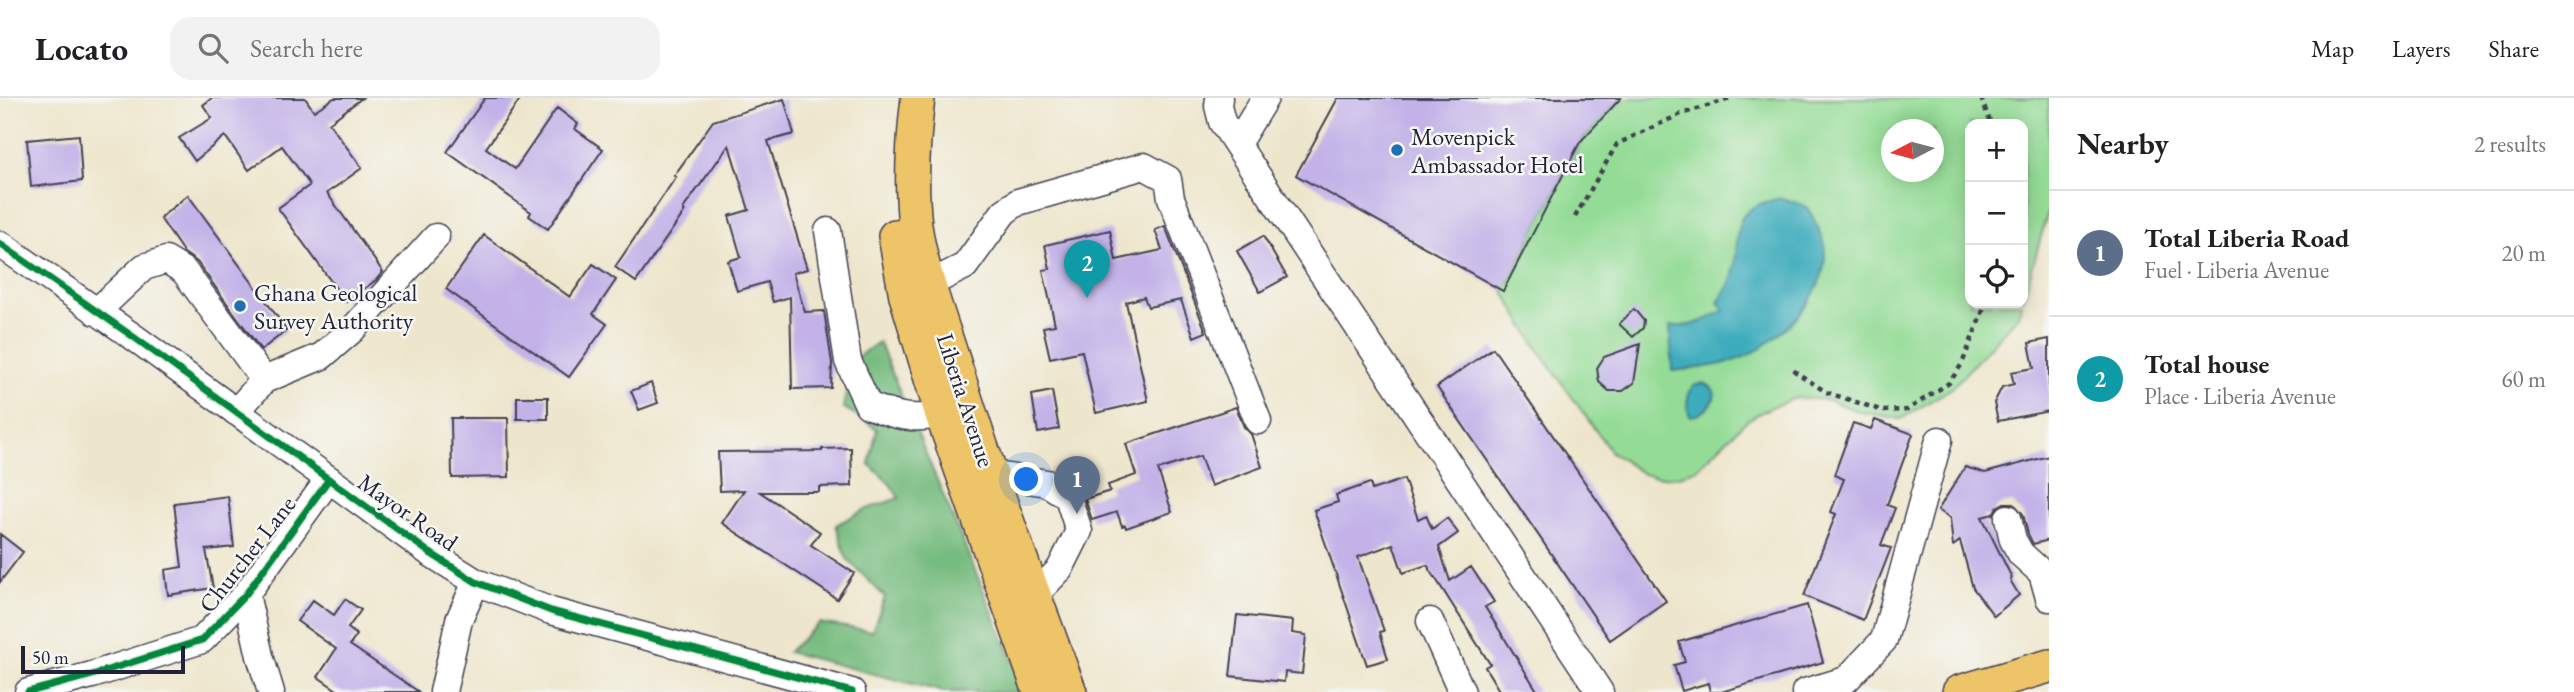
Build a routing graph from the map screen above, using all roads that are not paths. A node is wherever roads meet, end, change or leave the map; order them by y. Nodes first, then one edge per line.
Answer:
1 (898, 98) edge
2 (918, 98) edge
3 (1219, 98) edge
4 (1265, 98) edge
5 (1237, 144) junction
6 (828, 231) dead end
7 (436, 237) dead end
8 (0, 244) edge
9 (929, 284) junction
10 (96, 312) junction
11 (264, 380) junction
12 (236, 412) junction
13 (943, 415) junction
14 (1258, 421) dead end
15 (1939, 440) dead end
16 (989, 474) junction
17 (329, 478) junction
18 (2008, 518) dead end
19 (476, 582) junction
20 (246, 594) junction
21 (1034, 596) junction
22 (2049, 598) edge
23 (1430, 621) dead end
24 (2049, 666) edge
25 (765, 681) edge
26 (28, 692) edge
27 (271, 692) edge
28 (443, 692) edge
29 (852, 692) edge
30 (1040, 692) edge
31 (1070, 692) edge
32 (1462, 692) edge
33 (1600, 692) edge
34 (1805, 692) edge
35 (1959, 692) edge

1 - 13 main road, Liberia Avenue
2 - 9 main road, Liberia Avenue
3 - 5 street
4 - 5 street
5 - 33 street
6 - 13 street
7 - 11 street
8 - 10 street, Mayor Road
9 - 14 street
9 - 16 main road, Liberia Avenue
10 - 11 street
10 - 12 street, Mayor Road
11 - 12 street
12 - 17 street, Mayor Road
13 - 30 main road, Liberia Avenue
15 - 34 street
16 - 21 main road, Liberia Avenue
16 - 21 street
17 - 19 street, Mayor Road
17 - 20 street, Churcher Lane
18 - 22 street
19 - 25 street, Mayor Road
19 - 28 street
20 - 26 street, Churcher Lane
20 - 27 street
21 - 31 main road, Liberia Avenue
23 - 32 street
24 - 35 main road
25 - 29 street, Mayor Road

